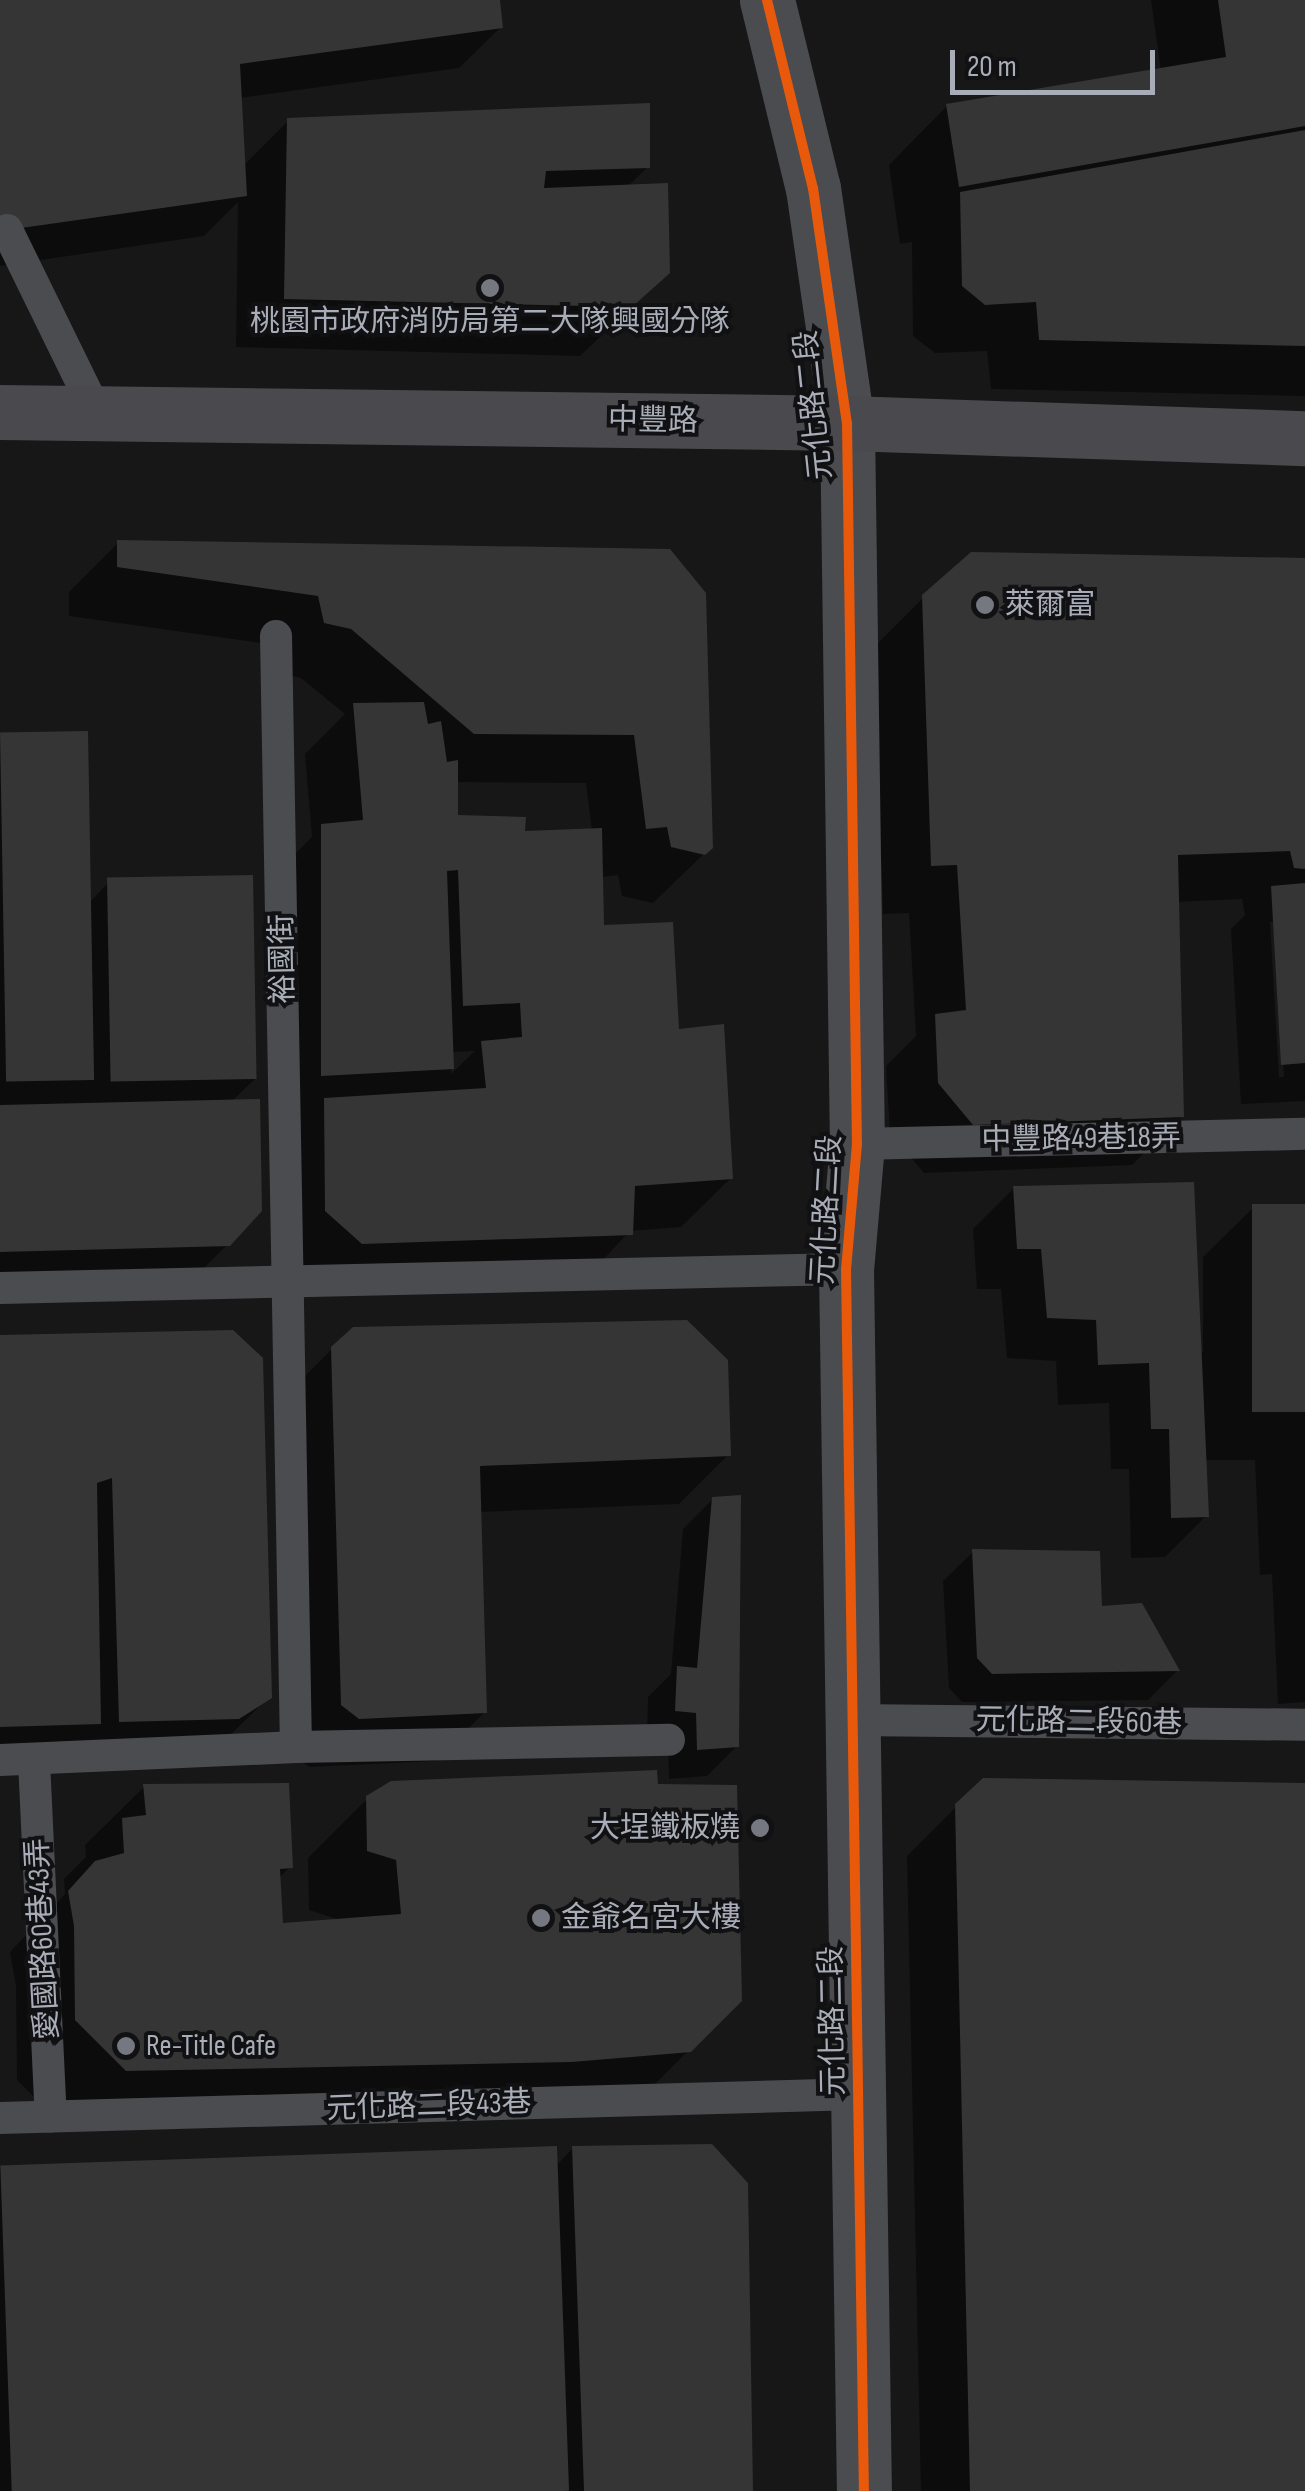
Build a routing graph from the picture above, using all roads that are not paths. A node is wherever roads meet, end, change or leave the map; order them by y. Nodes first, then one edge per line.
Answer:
1 (767, 0) edge
2 (7, 230) dead end
3 (0, 412) edge
4 (97, 414) junction
5 (847, 424) junction
6 (1305, 438) edge
7 (276, 636) dead end
8 (1305, 1134) edge
9 (857, 1144) junction
10 (846, 1269) junction
11 (290, 1282) junction
12 (0, 1288) edge
13 (853, 1720) junction
14 (1305, 1724) edge
15 (668, 1740) dead end
16 (296, 1746) junction
17 (0, 1760) edge
18 (34, 1761) junction
19 (858, 2094) junction
20 (51, 2117) junction
21 (0, 2118) edge
22 (864, 2491) edge

1 - 5 street, 元化路二段
2 - 4 lane
3 - 4 main road, 中豐路
4 - 5 main road, 中豐路
5 - 6 main road, 中豐路
5 - 9 street, 元化路二段
7 - 11 lane, 裕國街
8 - 9 lane, 中豐路49巷18弄
9 - 10 street, 元化路二段
10 - 11 lane
10 - 13 street, 元化路二段
11 - 12 lane
11 - 16 lane, 裕國街
13 - 14 lane, 元化路二段60巷
13 - 19 street, 元化路二段
15 - 16 lane
16 - 18 lane
17 - 18 lane
18 - 20 lane, 愛國路60巷43弄
19 - 20 lane, 元化路二段43巷
19 - 22 street, 元化路二段
20 - 21 lane, 元化路二段43巷

